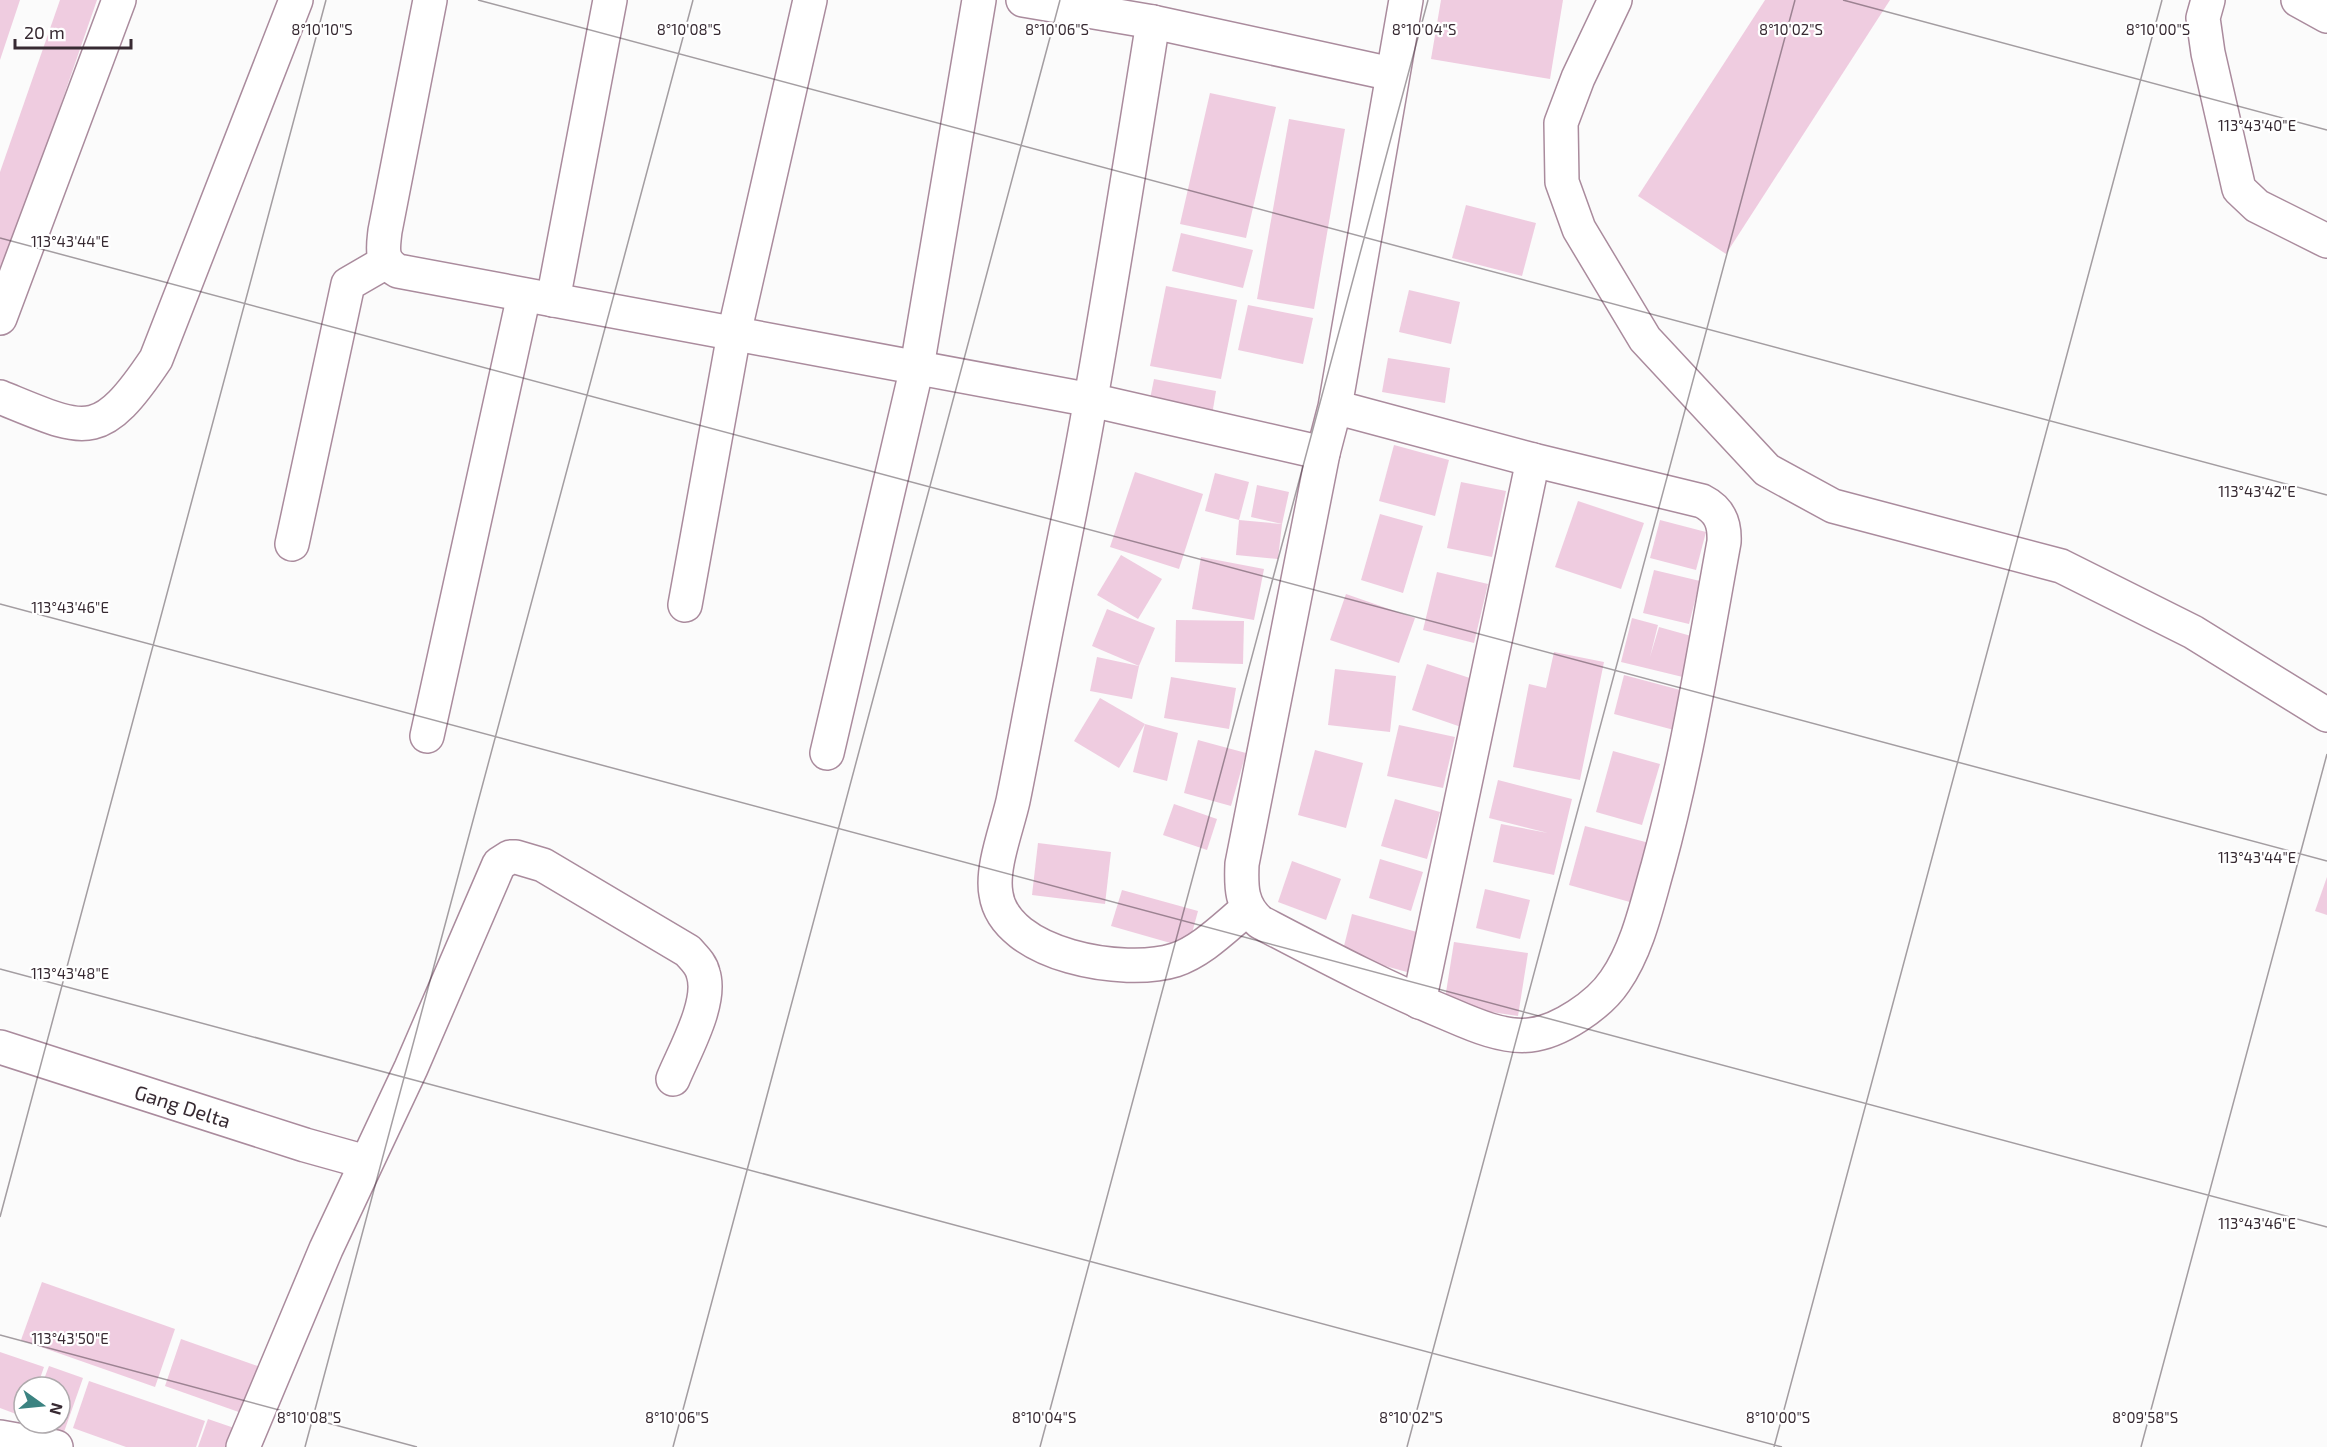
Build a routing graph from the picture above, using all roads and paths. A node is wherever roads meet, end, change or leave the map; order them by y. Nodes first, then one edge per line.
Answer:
1 (119, 0) edge
2 (296, 0) edge
3 (430, 0) edge
4 (610, 0) edge
5 (810, 0) edge
6 (979, 0) edge
7 (1023, 0) edge
8 (1406, 0) edge
9 (1615, 0) edge
10 (2208, 0) edge
11 (2298, 0) edge
12 (2327, 16) edge
13 (1153, 22) junction
14 (1392, 74) junction
15 (2327, 240) edge
16 (386, 262) junction
17 (538, 298) junction
18 (0, 318) edge
19 (734, 334) junction
20 (917, 367) junction
21 (0, 397) edge
22 (1091, 400) junction
23 (1335, 407) junction
24 (1323, 453) junction
25 (1533, 460) junction
26 (292, 544) dead end
27 (685, 605) dead end
28 (2327, 715) edge
29 (427, 736) dead end
30 (827, 753) dead end
31 (1247, 909) junction
32 (1419, 1002) junction
33 (0, 1047) edge
34 (673, 1079) dead end
35 (366, 1162) junction
36 (0, 1437) edge
37 (56, 1447) edge
38 (243, 1447) edge

1 - 18 street
2 - 21 street
3 - 16 street
4 - 17 street
5 - 19 street
6 - 20 street
7 - 13 street
8 - 14 street
9 - 28 street
10 - 15 street
11 - 12 street
13 - 14 street
13 - 22 street
14 - 23 street
16 - 17 street
16 - 26 street
17 - 19 street
17 - 29 street
19 - 20 street
19 - 27 street
20 - 22 street
20 - 30 street
22 - 24 street
22 - 31 street
23 - 24 street
23 - 25 street
24 - 31 street
25 - 32 street
25 - 32 street
31 - 32 street
33 - 35 street, Gang Delta
34 - 35 street
35 - 38 street
36 - 37 street

